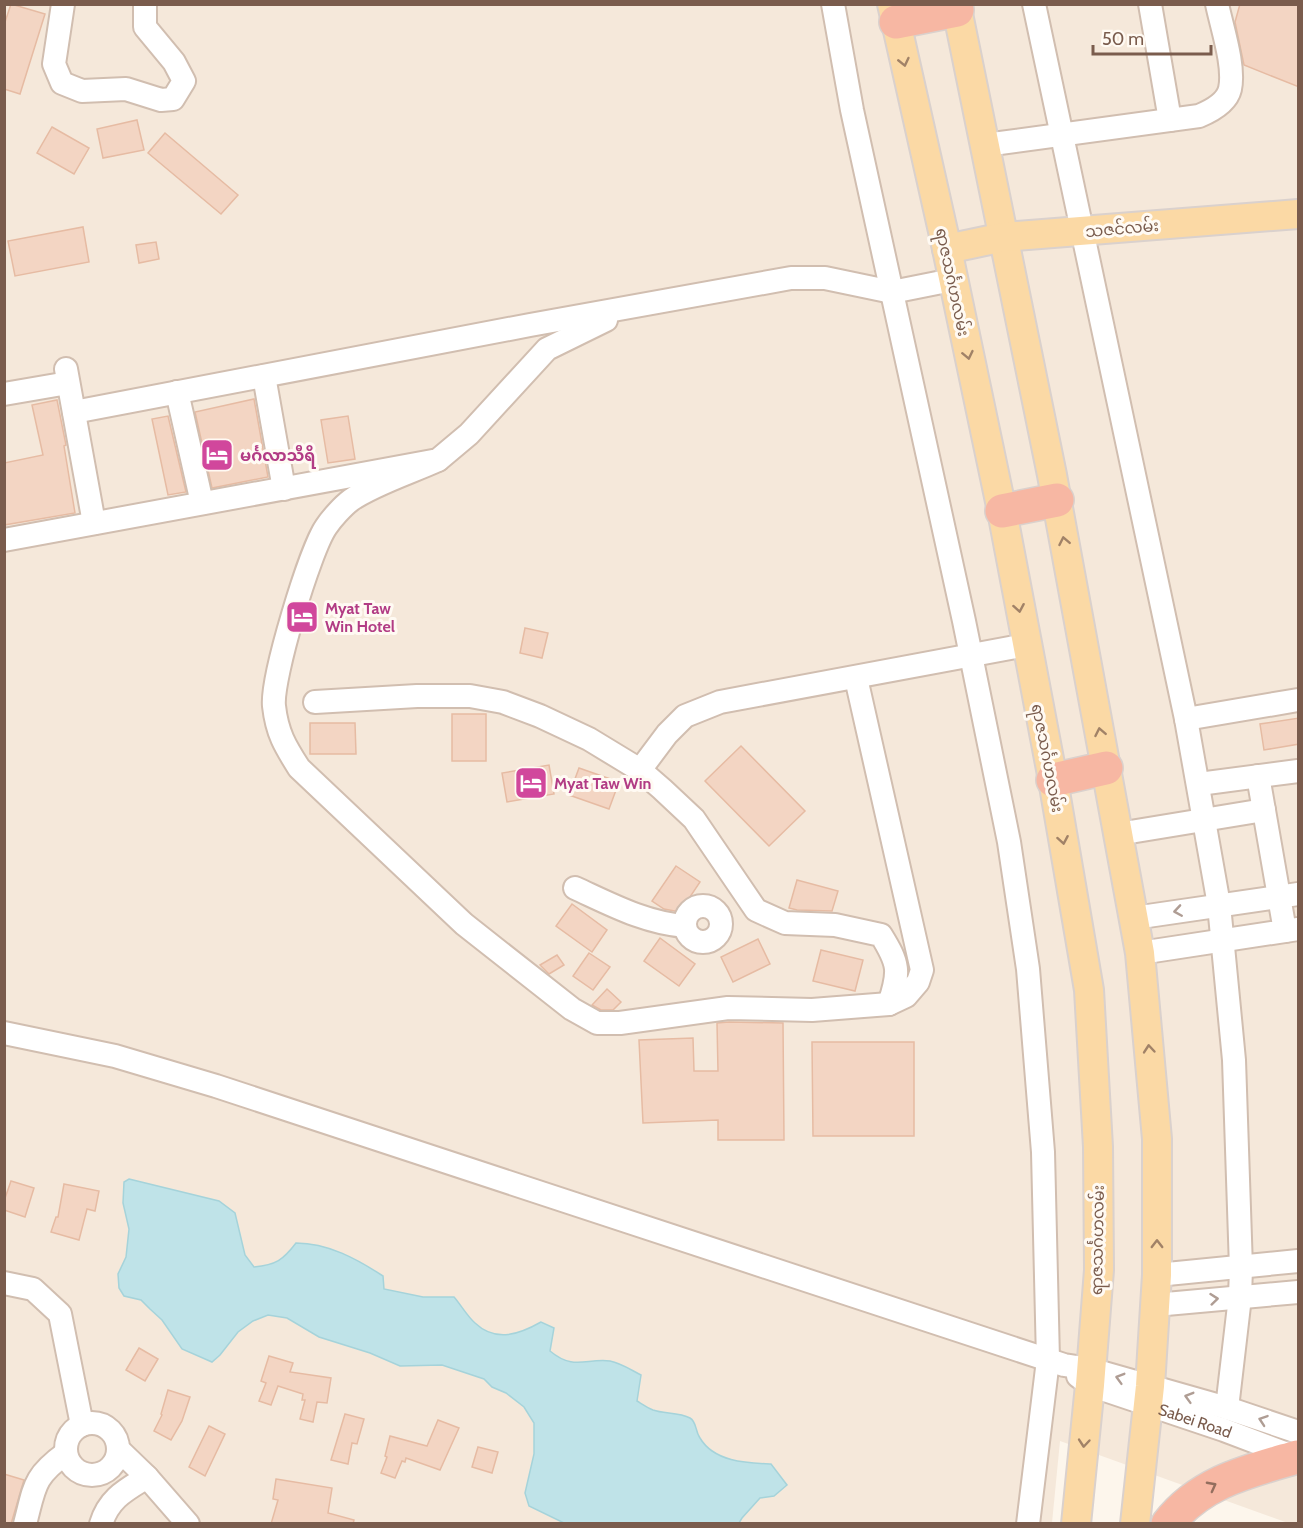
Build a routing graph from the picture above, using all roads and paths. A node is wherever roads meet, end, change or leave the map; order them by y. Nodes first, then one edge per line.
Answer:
1 (63, 4) edge
2 (145, 4) edge
3 (833, 4) edge
4 (1034, 4) edge
5 (1150, 4) edge
6 (1217, 4) edge
7 (957, 7) edge
8 (894, 13) edge
9 (1170, 120) junction
10 (1061, 134) junction
11 (985, 145) junction
12 (1299, 214) edge
13 (1081, 231) junction
14 (1004, 237) junction
15 (947, 249) junction
16 (952, 280) junction
17 (892, 292) junction
18 (638, 307) junction
19 (264, 376) junction
20 (177, 392) junction
21 (4, 394) edge
22 (74, 412) junction
23 (438, 460) junction
24 (324, 482) junction
25 (284, 489) junction
26 (1057, 500) junction
27 (202, 503) junction
28 (1002, 510) junction
29 (94, 523) junction
30 (326, 527) junction
31 (4, 540) edge
32 (1026, 645) junction
33 (970, 655) junction
34 (856, 678) junction
35 (1299, 700) edge
36 (315, 702) dead end
37 (1186, 719) junction
38 (1107, 768) junction
39 (640, 770) junction
40 (1299, 771) edge
41 (1258, 776) junction
42 (1053, 780) junction
43 (1199, 784) junction
44 (1264, 810) junction
45 (1205, 821) junction
46 (1118, 834) junction
47 (575, 888) dead end
48 (747, 896) junction
49 (1288, 896) edge
50 (1219, 905) junction
51 (1134, 918) junction
52 (1292, 930) edge
53 (1224, 940) junction
54 (1140, 953) junction
55 (889, 1004) junction
56 (4, 1033) edge
57 (1299, 1261) edge
58 (1241, 1268) junction
59 (1157, 1275) junction
60 (4, 1283) edge
61 (1299, 1292) edge
62 (1240, 1297) junction
63 (1155, 1305) junction
64 (1073, 1370) junction
65 (1149, 1396) junction
66 (1227, 1408) junction
67 (82, 1425) junction
68 (1298, 1449) edge
69 (118, 1450) junction
70 (66, 1453) junction
71 (147, 1477) junction
72 (26, 1524) edge
73 (101, 1524) edge
74 (188, 1524) edge
75 (1028, 1524) edge
76 (1076, 1524) edge
77 (1135, 1524) edge
78 (1168, 1524) edge

1 - 2 street
3 - 17 street
4 - 10 street
5 - 9 street
6 - 9 street
7 - 8 highway
7 - 11 main road
8 -> 15 main road, ရာဇသင်္ဂဟလမ်း
9 - 10 street
10 - 11 street
10 - 13 street
11 - 14 main road
12 - 13 main road, သဇင်လမ်း
13 - 14 main road, သဇင်လမ်း
13 - 37 street
14 - 15 main road, သဇင်လမ်း
14 - 26 main road
15 - 16 main road, ရာဇသင်္ဂဟလမ်း
16 - 17 street
16 -> 28 main road, ရာဇသင်္ဂဟလမ်း
17 - 18 street
17 - 33 street
18 - 19 street
18 - 23 street
19 - 20 street
19 - 25 street
20 - 22 street
20 - 27 street
21 - 22 street
22 - 29 street
23 - 24 street
23 - 30 street
24 - 25 street
24 - 30 street
25 - 27 street
26 - 28 highway
38 -> 26 main road
27 - 29 street
28 -> 32 main road, ရာဇသင်္ဂဟလမ်း
29 - 31 street
30 - 55 street
32 - 33 street
32 - 42 main road, ရာဇသင်္ဂဟလမ်း
33 - 34 street
33 - 64 street
34 - 39 street
34 - 55 street
35 - 37 street
36 - 39 street
37 - 43 street
38 - 42 highway
38 - 46 main road
39 - 48 street
40 - 41 street
41 - 43 street
41 - 44 street
42 -> 64 main road, ရာဇသင်္ဂဟလမ်း
43 - 45 street
44 - 45 street
44 - 49 street
45 - 46 street
45 - 50 street
46 - 51 main road
47 - 48 street
48 - 55 street
49 - 50 street
49 - 52 street
50 -> 51 street
50 - 53 street
51 - 54 main road
52 - 53 street
53 - 54 street
53 - 58 street
59 -> 54 main road
56 - 64 street, Sabei Road
57 - 58 street
58 - 59 street
58 - 62 street
59 - 63 main road
60 - 67 street
61 - 62 street
63 -> 62 street
62 - 66 street
63 - 65 main road
64 - 65 street, Sabei Road
64 - 75 street
64 -> 76 main road, ရာဇသင်္ဂဟလမ်း
66 -> 65 street, Sabei Road
65 - 68 street, Sabei Road
65 - 77 main road
68 -> 66 street, Sabei Road
67 - 69 street
67 - 70 street
78 -> 68 highway
69 - 70 street
69 - 71 street
70 - 72 street
71 - 73 street
71 - 74 street

